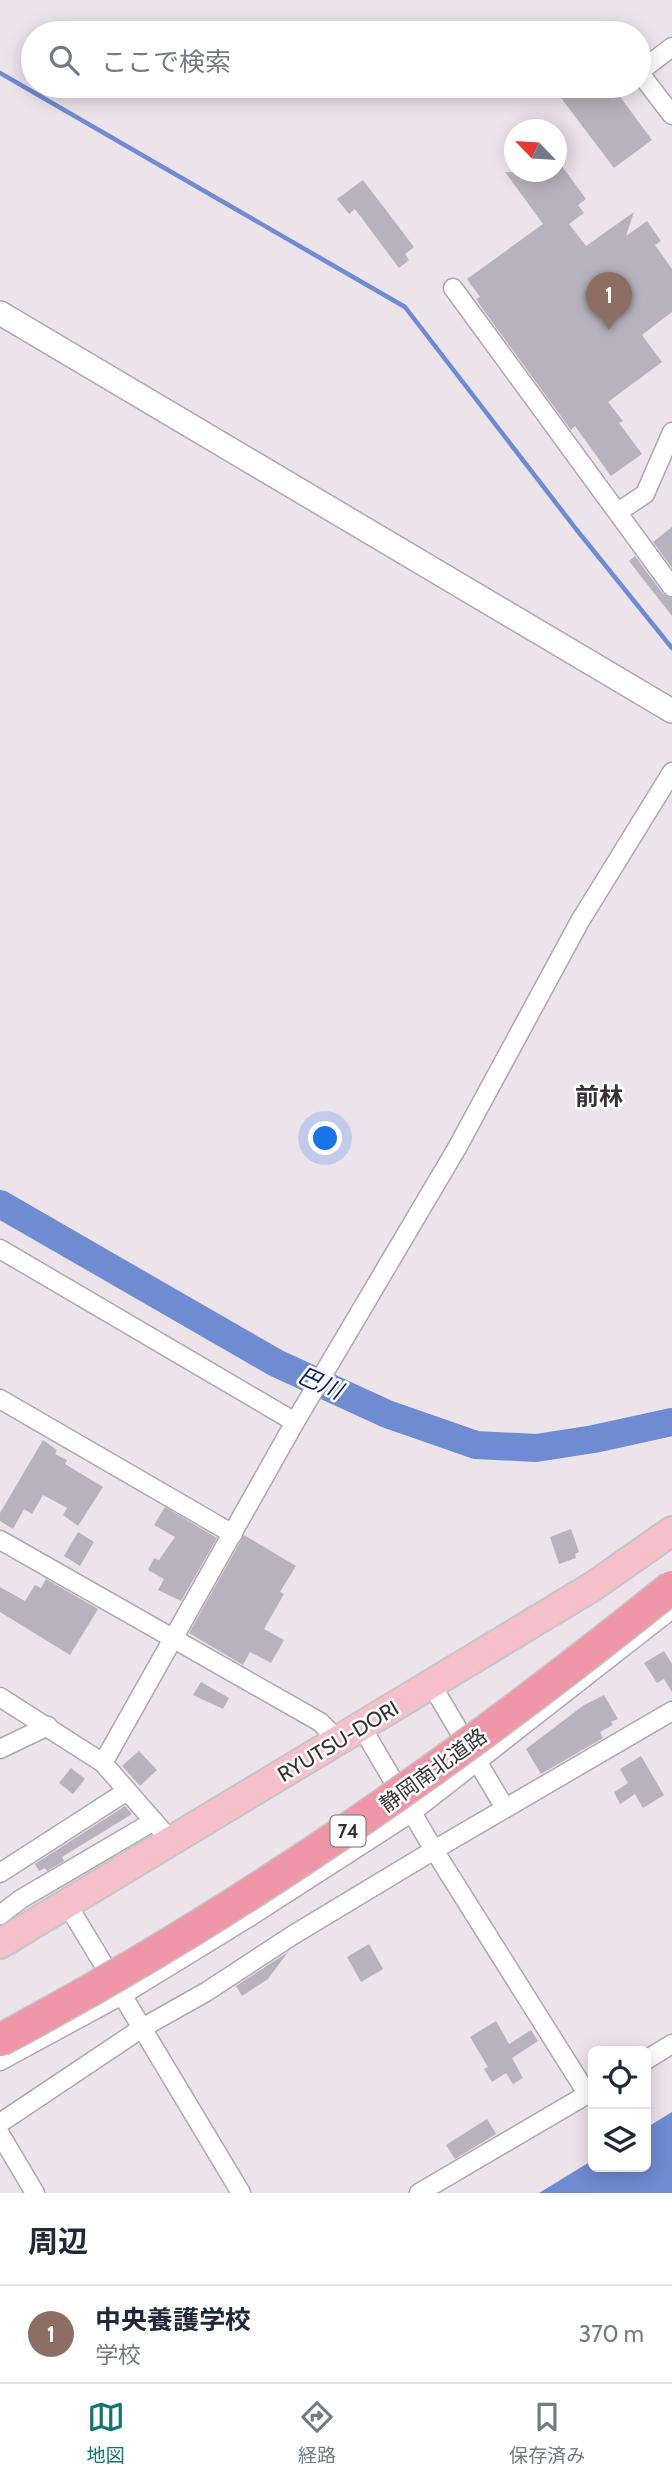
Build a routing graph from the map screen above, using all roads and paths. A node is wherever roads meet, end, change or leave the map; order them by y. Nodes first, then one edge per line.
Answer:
1 (672, 47) edge
2 (651, 63) edge
3 (651, 88) edge
4 (672, 116) edge
5 (453, 288) dead end
6 (0, 313) edge
7 (672, 432) edge
8 (618, 512) junction
9 (672, 587) edge
10 (672, 711) edge
11 (672, 772) edge
12 (0, 1249) edge
13 (0, 1399) edge
14 (295, 1422) junction
15 (672, 1531) edge
16 (233, 1534) junction
17 (0, 1540) edge
18 (672, 1587) edge
19 (672, 1597) edge
20 (672, 1609) edge
21 (174, 1638) junction
22 (431, 1684) junction
23 (0, 1697) edge
24 (672, 1711) edge
25 (48, 1726) junction
26 (350, 1734) junction
27 (0, 1749) edge
28 (477, 1762) junction
29 (103, 1763) junction
30 (127, 1791) junction
31 (505, 1808) junction
32 (411, 1813) junction
33 (162, 1831) junction
34 (434, 1850) junction
35 (0, 1873) edge
36 (67, 1904) junction
37 (0, 1915) edge
38 (0, 1944) edge
39 (122, 1994) junction
40 (142, 2028) junction
41 (0, 2039) edge
42 (672, 2044) edge
43 (0, 2049) edge
44 (651, 2057) edge
45 (0, 2060) edge
46 (588, 2088) edge
47 (588, 2095) edge
48 (0, 2123) edge
49 (0, 2134) edge
50 (35, 2193) edge
51 (242, 2193) edge
52 (419, 2193) edge

1 - 2 street
3 - 4 street
5 - 8 street
6 - 10 street
7 - 8 street
8 - 9 street
11 - 14 street
12 - 14 street
13 - 16 street
14 - 16 street
15 - 22 main road, RYUTSU-DORI
16 - 21 street
17 - 21 street
18 - 41 highway, 静岡南北道路 / 74, bridge
19 - 43 highway, 静岡南北道路 / 74
20 - 28 street
21 - 26 street
21 - 29 street
22 - 26 main road, RYUTSU-DORI
22 - 28 street
23 - 25 street
24 - 31 street
25 - 27 street
25 - 29 street
26 - 32 street
26 - 33 main road, RYUTSU-DORI
28 - 31 street
28 - 32 street
29 - 30 street
30 - 33 street
30 - 35 street
31 - 34 street
32 - 34 street
32 - 39 street
33 - 36 main road, RYUTSU-DORI
33 - 37 street
34 - 40 street
34 - 46 street
36 - 38 main road, RYUTSU-DORI
36 - 39 street
39 - 40 street
39 - 45 street
40 - 48 street
40 - 51 street
42 - 44 street
47 - 52 street
49 - 50 street

